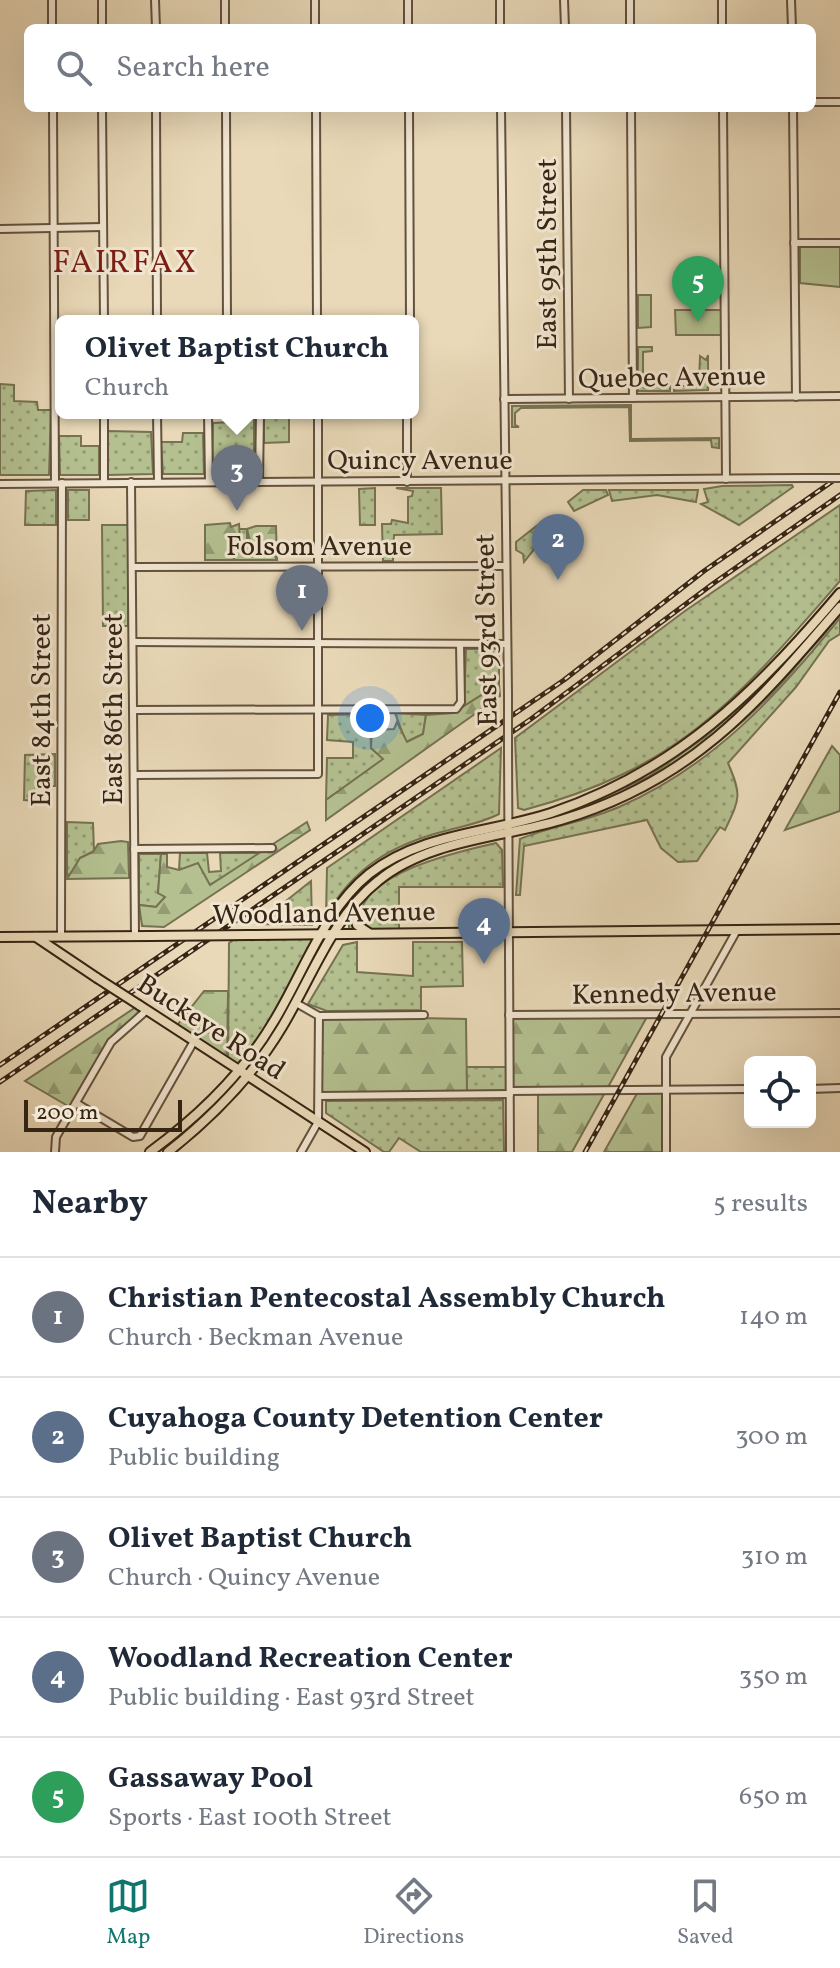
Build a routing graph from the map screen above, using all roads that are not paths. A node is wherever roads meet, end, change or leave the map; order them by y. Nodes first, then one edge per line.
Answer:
1 (52, 0) edge
2 (102, 0) edge
3 (155, 0) edge
4 (225, 0) edge
5 (315, 0) edge
6 (408, 0) edge
7 (500, 0) edge
8 (564, 0) edge
9 (630, 0) edge
10 (722, 0) edge
11 (791, 0) edge
12 (52, 24) edge
13 (102, 24) edge
14 (156, 24) edge
15 (225, 24) edge
16 (315, 24) edge
17 (408, 24) edge
18 (500, 24) edge
19 (565, 24) edge
20 (630, 24) edge
21 (722, 24) edge
22 (792, 24) edge
23 (816, 102) edge
24 (840, 102) edge
25 (53, 112) edge
26 (102, 112) edge
27 (156, 112) edge
28 (226, 112) edge
29 (316, 112) edge
30 (409, 112) edge
31 (501, 112) edge
32 (566, 112) edge
33 (631, 112) edge
34 (723, 112) edge
35 (793, 112) edge
36 (54, 227) junction
37 (103, 227) junction
38 (0, 229) edge
39 (794, 243) junction
40 (840, 243) edge
41 (55, 315) edge
42 (104, 315) edge
43 (157, 315) edge
44 (227, 315) edge
45 (317, 315) edge
46 (410, 315) edge
47 (840, 396) edge
48 (725, 397) junction
49 (796, 397) junction
50 (633, 398) junction
51 (504, 399) junction
52 (569, 399) junction
53 (57, 419) edge
54 (104, 419) edge
55 (157, 419) edge
56 (208, 419) edge
57 (260, 419) edge
58 (318, 419) edge
59 (407, 419) edge
60 (840, 478) edge
61 (726, 479) junction
62 (506, 481) junction
63 (131, 482) junction
64 (158, 482) junction
65 (209, 482) junction
66 (259, 482) junction
67 (319, 482) junction
68 (407, 482) junction
69 (58, 483) junction
70 (104, 483) junction
71 (0, 484) edge
72 (506, 566) junction
73 (132, 567) junction
74 (318, 567) junction
75 (840, 593) edge
76 (840, 607) edge
77 (134, 642) junction
78 (318, 643) junction
79 (460, 644) junction
80 (507, 644) junction
81 (319, 709) junction
82 (134, 710) junction
83 (134, 775) junction
84 (508, 823) junction
85 (508, 833) junction
86 (272, 848) dead end
87 (134, 849) junction
88 (352, 907) junction
89 (840, 929) edge
90 (737, 930) junction
91 (508, 932) junction
92 (335, 934) junction
93 (370, 934) junction
94 (322, 935) junction
95 (61, 936) junction
96 (135, 936) junction
97 (0, 937) edge
98 (35, 937) junction
99 (296, 1003) junction
100 (143, 1008) junction
101 (840, 1013) edge
102 (424, 1015) dead end
103 (509, 1015) junction
104 (690, 1015) junction
105 (319, 1016) junction
106 (194, 1041) junction
107 (238, 1070) junction
108 (247, 1075) junction
109 (840, 1088) edge
110 (744, 1089) edge
111 (816, 1089) edge
112 (666, 1090) junction
113 (510, 1092) junction
114 (319, 1096) junction
115 (76, 1103) junction
116 (318, 1122) junction
117 (55, 1152) edge
118 (150, 1152) edge
119 (168, 1152) edge
120 (301, 1152) edge
121 (365, 1152) edge
122 (510, 1152) edge
123 (666, 1152) edge

1 - 12 street
2 - 13 street
3 - 14 street
4 - 15 street
5 - 16 street
6 - 17 street
7 - 18 street
8 - 19 street
9 - 20 street
10 - 21 street
11 - 22 street
23 - 24 street
25 - 36 street, East 84th Street
26 - 37 street
27 - 43 street
28 - 44 street
29 - 45 street
30 - 46 street
31 - 51 street, East 93rd Street
32 - 52 street, East 95th Street
33 - 50 street
34 - 48 street
35 - 39 street
36 - 37 street
36 - 38 street
36 - 41 street, East 84th Street
37 - 42 street
39 - 40 street
39 - 49 street
47 - 49 street, Quebec Avenue
48 - 49 street, Quebec Avenue
48 - 50 street, Quebec Avenue
48 - 61 street
50 - 52 street, Quebec Avenue
51 - 52 street, Quebec Avenue
51 - 62 street, East 93rd Street
53 - 69 street, East 84th Street
54 - 70 street
55 - 64 street
56 - 65 street
57 - 66 street
58 - 67 street
59 - 68 street
60 - 61 street, Quincy Avenue, bridge
61 - 62 street, Quincy Avenue
62 - 68 street, Quincy Avenue
62 - 72 street, East 93rd Street
63 - 64 street, Quincy Avenue
63 - 70 street, Quincy Avenue
63 - 73 street, East 86th Street
64 - 65 street, Quincy Avenue
65 - 66 street, Quincy Avenue
66 - 67 street, Quincy Avenue
67 - 68 street, Quincy Avenue
67 - 74 street
69 - 70 street, Quincy Avenue
69 - 71 street, Quincy Avenue
69 - 95 street, East 84th Street
72 - 74 street, Folsom Avenue
72 - 80 street, East 93rd Street
73 - 74 street, Folsom Avenue
73 - 77 street, East 86th Street
74 - 78 street
75 - 84 main road
76 - 85 main road
77 - 78 street
77 - 82 street, East 86th Street
78 - 79 street
78 - 81 street
79 - 80 street
79 - 81 street
80 - 84 street, East 93rd Street, bridge
81 - 82 street
81 - 83 street
82 - 83 street, East 86th Street
83 - 87 street, East 86th Street
84 - 85 street, East 93rd Street
84 - 94 main road
85 - 88 main road
85 - 91 street, East 93rd Street
86 - 87 street
87 - 96 street, East 86th Street
88 - 92 main road
88 - 93 main road
89 - 90 main road, Woodland Avenue
90 - 91 main road, Woodland Avenue
90 - 104 street
91 - 93 main road, Woodland Avenue
91 - 103 street, East 93rd Street
92 - 93 main road, Woodland Avenue
92 - 94 main road, Woodland Avenue
92 - 99 main road
94 - 96 main road, Woodland Avenue, bridge
94 - 107 main road
95 - 96 main road, Woodland Avenue
95 - 98 main road, Woodland Avenue
97 - 98 main road, Woodland Avenue
98 - 100 main road, Buckeye Road, bridge
99 - 105 street
99 - 108 main road
100 - 106 main road, Buckeye Road
100 - 115 street
101 - 104 street, Kennedy Avenue
102 - 105 street
103 - 104 street, Kennedy Avenue
103 - 113 street, East 93rd Street
104 - 112 street
105 - 114 street
106 - 107 main road, Buckeye Road
106 - 115 street
107 - 108 main road, Buckeye Road
107 - 118 main road
108 - 116 main road, Buckeye Road
108 - 119 main road
109 - 111 street
110 - 112 street
112 - 113 street
112 - 123 street
113 - 114 street
113 - 122 street, East 93rd Street
114 - 116 street
115 - 117 street
116 - 120 street
116 - 121 main road, Buckeye Road

